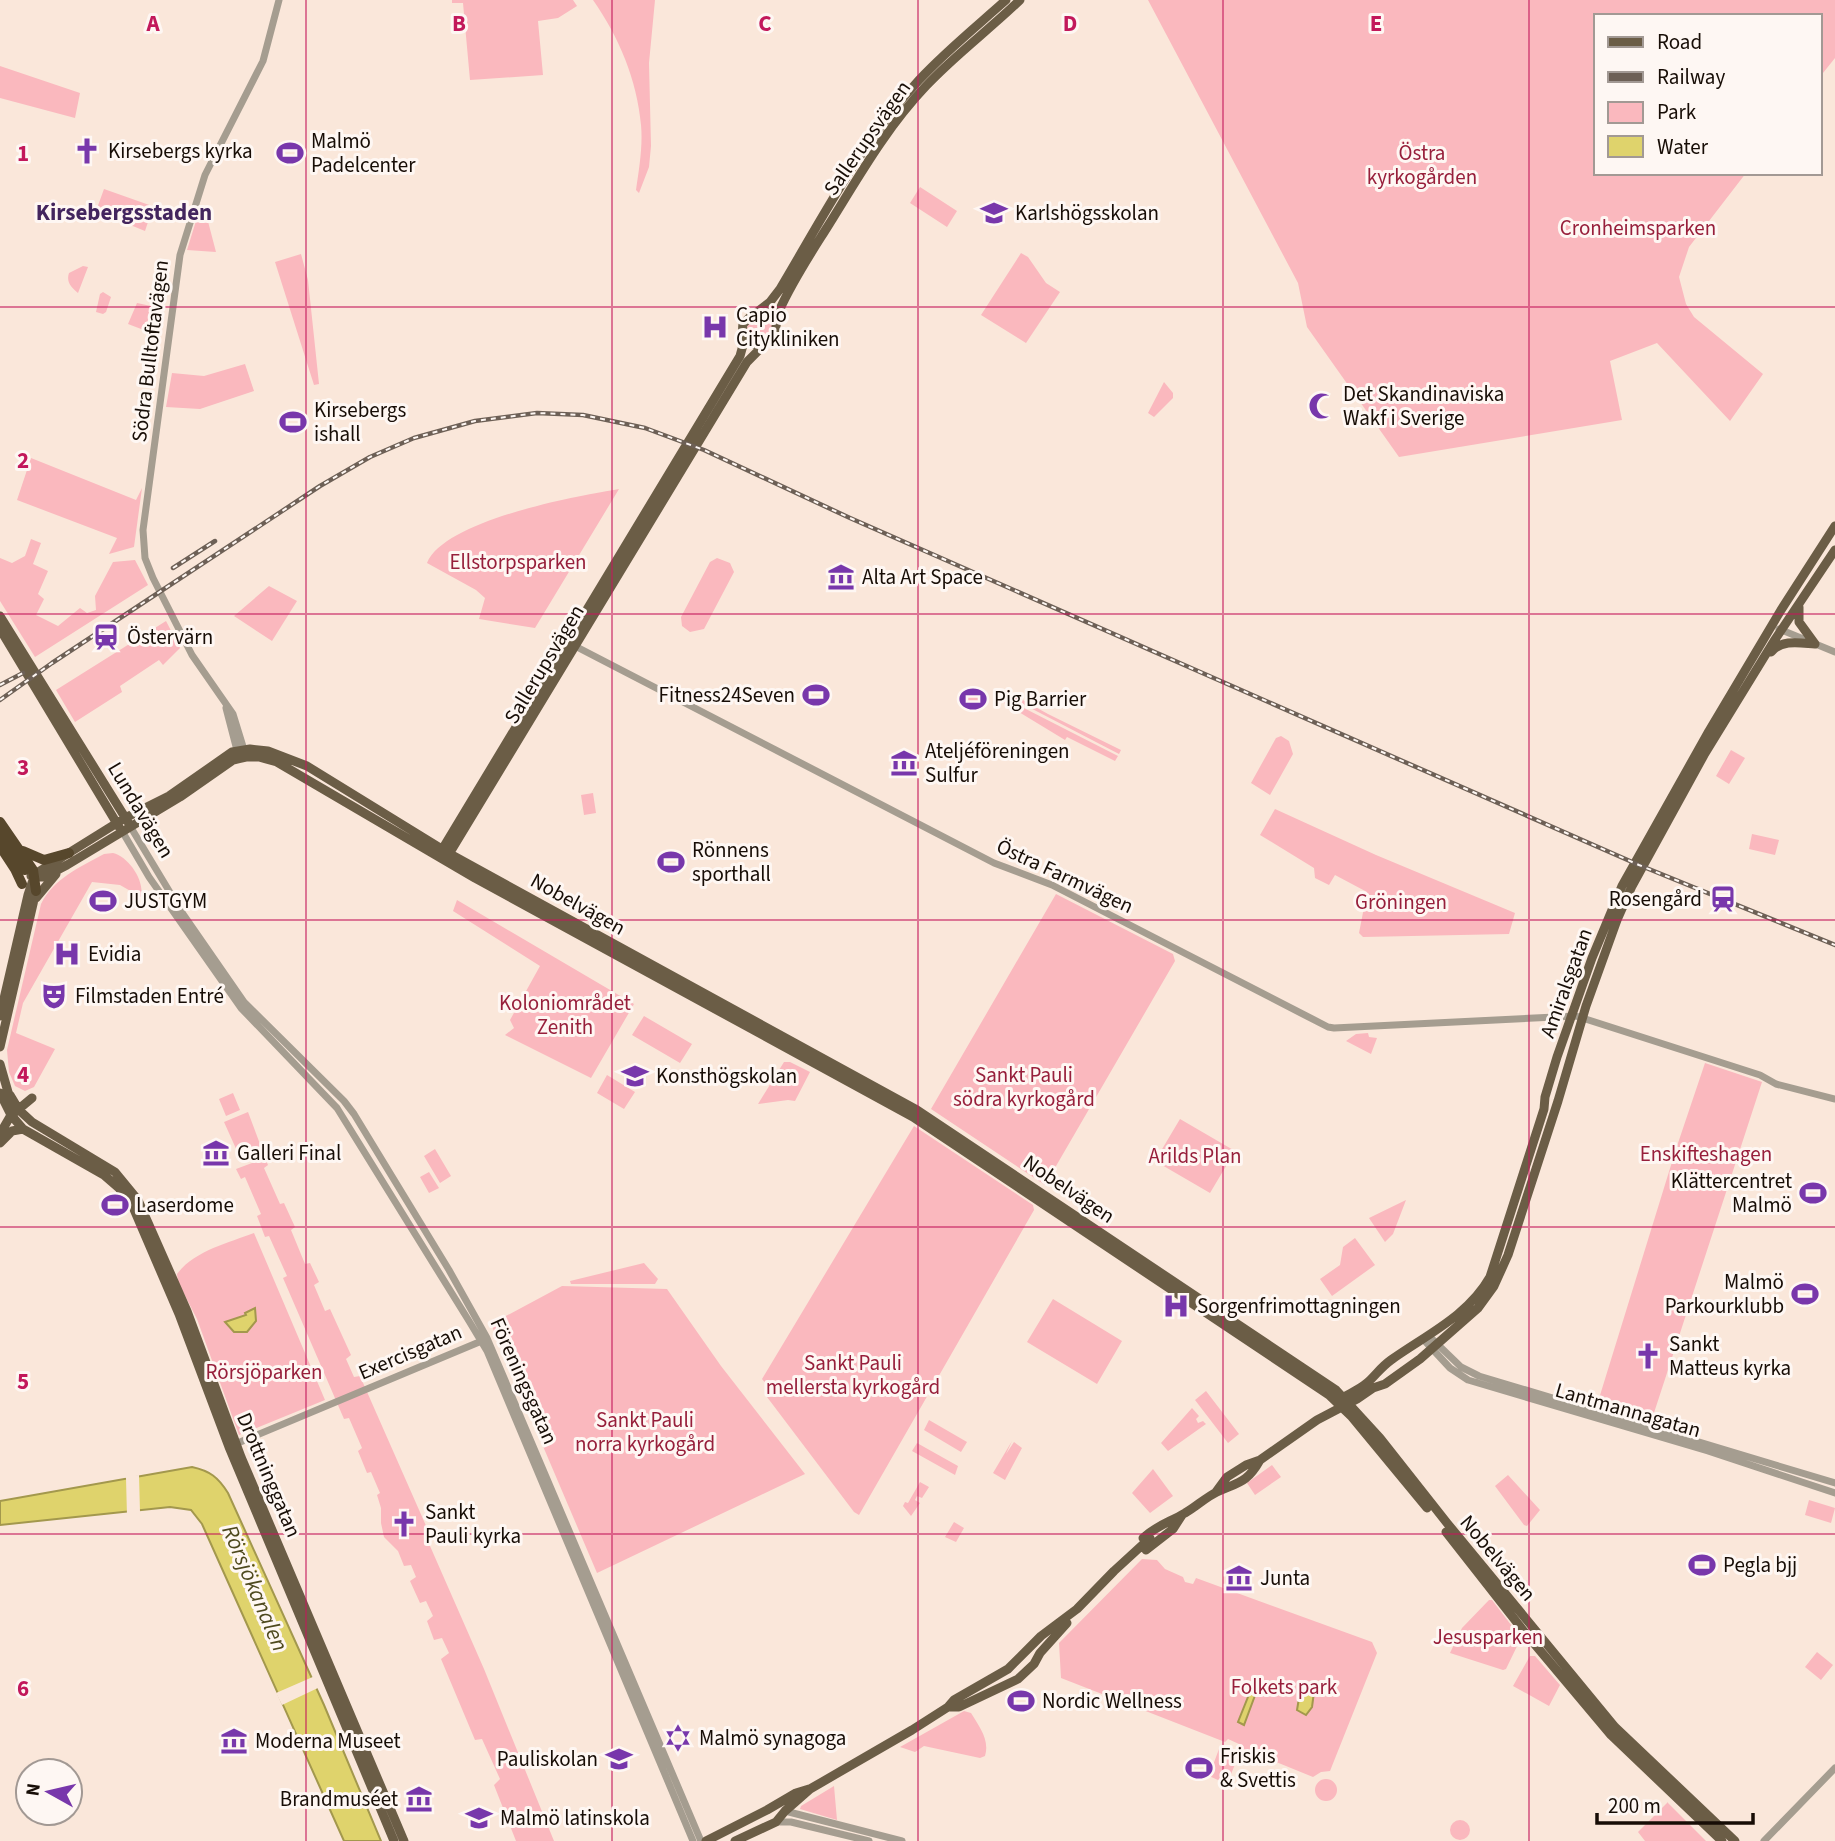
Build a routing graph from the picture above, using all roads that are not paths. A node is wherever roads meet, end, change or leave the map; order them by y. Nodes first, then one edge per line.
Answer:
1 (279, 0) edge
2 (1006, 0) edge
3 (1020, 0) edge
4 (995, 9) junction
5 (967, 47) junction
6 (757, 312) junction
7 (774, 321) junction
8 (745, 338) junction
9 (764, 345) junction
10 (1835, 526) edge
11 (1835, 550) edge
12 (1835, 558) edge
13 (1805, 594) junction
14 (0, 615) edge
15 (1772, 626) junction
16 (0, 629) edge
17 (1782, 630) junction
18 (571, 644) junction
19 (1815, 644) junction
20 (1835, 652) edge
21 (1750, 679) junction
22 (242, 754) junction
23 (0, 822) edge
24 (124, 824) junction
25 (0, 835) edge
26 (13, 841) junction
27 (0, 846) edge
28 (69, 853) junction
29 (444, 855) junction
30 (60, 869) junction
31 (32, 875) junction
32 (22, 884) joint
33 (36, 896) junction
34 (24, 913) junction
35 (1, 1012) edge
36 (253, 1017) joint
37 (1577, 1017) junction
38 (0, 1047) edge
39 (0, 1064) edge
40 (1835, 1099) edge
41 (11, 1106) edge
42 (32, 1122) junction
43 (0, 1124) edge
44 (23, 1129) junction
45 (0, 1134) edge
46 (0, 1143) edge
47 (86, 1154) junction
48 (484, 1339) junction
49 (1430, 1342) junction
50 (1343, 1402) junction
51 (233, 1445) junction
52 (1835, 1483) edge
53 (1835, 1493) edge
54 (1150, 1538) dead end
55 (1114, 1571) junction
56 (1077, 1609) junction
57 (948, 1707) junction
58 (1835, 1768) edge
59 (810, 1789) junction
60 (767, 1811) junction
61 (785, 1811) junction
62 (776, 1822) junction
63 (394, 1841) edge
64 (404, 1841) edge
65 (693, 1841) edge
66 (703, 1841) edge
67 (735, 1841) edge
68 (869, 1841) edge
69 (902, 1841) edge
70 (1722, 1841) edge
71 (1735, 1841) edge
72 (1764, 1841) edge

1 - 22 street, Södra Bulltoftavägen
2 - 4 main road, Sallerupsvägen
3 - 5 main road, Sallerupsvägen
4 - 5 main road
4 - 6 main road, Sallerupsvägen
5 - 7 main road, Sallerupsvägen
6 - 7 main road
6 - 8 main road, Sallerupsvägen
7 - 9 main road, Sallerupsvägen
8 - 9 main road
8 - 18 main road, Sallerupsvägen
9 - 18 main road, Sallerupsvägen
10 - 15 main road, Amiralsgatan
11 - 13 main road, Amiralsgatan
12 - 13 main road
13 - 17 main road, Amiralsgatan
13 - 19 main road
14 - 24 main road, Lundavägen
15 - 17 street
15 - 37 main road, Amiralsgatan
16 - 24 main road, Lundavägen
17 - 19 street
17 - 21 main road, Amiralsgatan
18 - 29 main road, Sallerupsvägen
18 - 37 street, Östra Farmvägen
19 - 20 street
19 - 21 main road
21 - 37 main road, Amiralsgatan
22 - 24 main road
22 - 29 main road, Nobelvägen
23 - 26 highway
24 - 28 main road
24 - 30 main road
24 - 36 street, Lundavägen
25 - 31 highway
26 - 28 highway
26 - 31 highway
27 - 32 highway
28 - 31 main road
29 - 50 main road, Nobelvägen
30 - 31 main road
30 - 33 main road
31 - 33 highway
31 - 34 main road
32 - 34 main road
33 - 38 main road
34 - 35 main road
36 - 48 street, Föreningsgatan
37 - 40 street
37 - 49 main road, Amiralsgatan
37 - 49 main road, Amiralsgatan
39 - 41 main road
41 - 42 main road, Drottninggatan
41 - 42 main road
41 - 43 main road
41 - 44 main road
41 - 45 main road
41 - 47 main road
42 - 47 main road, Drottninggatan
44 - 46 main road
44 - 51 main road, Drottninggatan
47 - 51 main road, Drottninggatan
48 - 51 street, Exercisgatan
48 - 65 street, Föreningsgatan
48 - 66 street, Föreningsgatan
49 - 50 main road, Amiralsgatan
49 - 50 main road, Amiralsgatan
49 - 52 street, Lantmannagatan
49 - 53 street, Lantmannagatan
50 - 55 main road, Amiralsgatan
50 - 70 main road, Nobelvägen
50 - 71 main road, Nobelvägen
51 - 63 main road, Drottninggatan
51 - 64 main road, Drottninggatan
54 - 55 main road, Amiralsgatan
55 - 56 main road, Amiralsgatan
56 - 57 main road, Amiralsgatan
56 - 57 main road, Amiralsgatan
57 - 59 main road, Amiralsgatan
58 - 72 street
59 - 60 main road, Amiralsgatan
59 - 61 main road, Amiralsgatan
60 - 61 main road, Amiralsgatan
60 - 66 main road, Amiralsgatan
61 - 62 main road, Amiralsgatan
61 - 69 street
62 - 67 main road, Amiralsgatan
62 - 68 street

